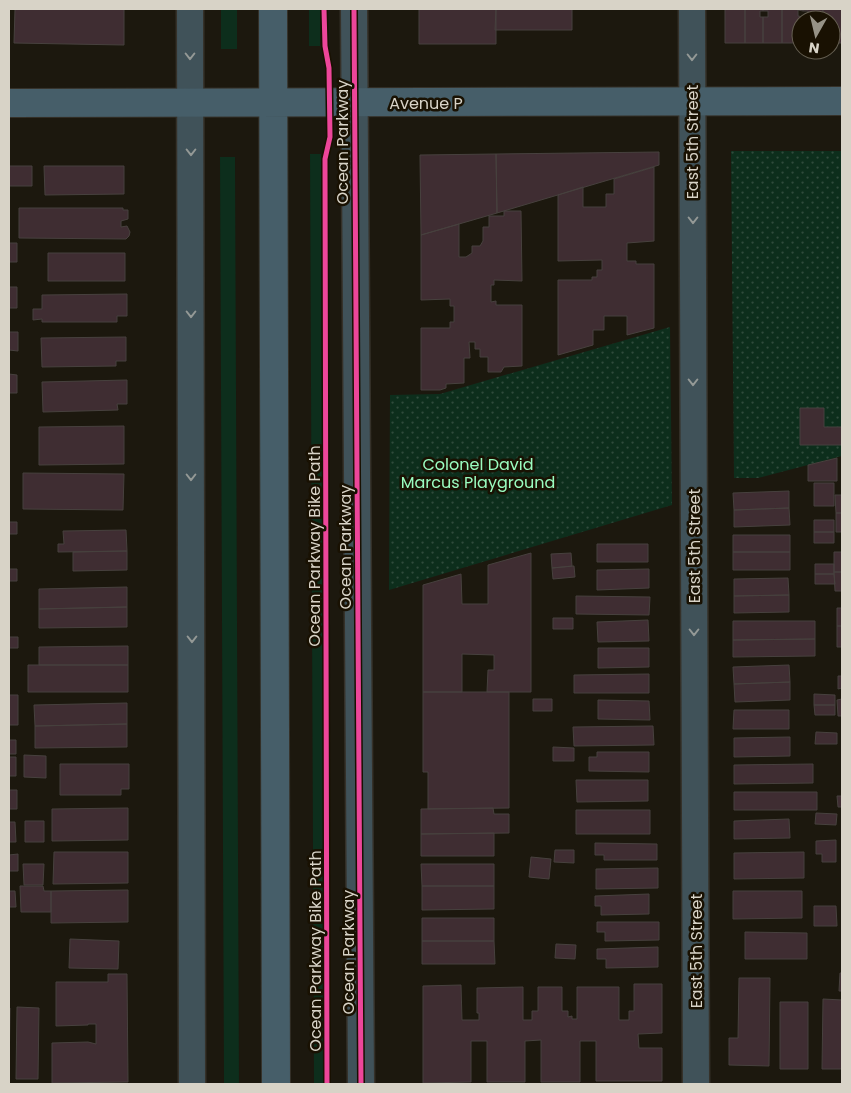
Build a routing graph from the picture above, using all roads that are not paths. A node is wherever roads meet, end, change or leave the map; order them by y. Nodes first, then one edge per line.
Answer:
1 (190, 9) edge
2 (273, 9) edge
3 (354, 9) edge
4 (692, 9) edge
5 (842, 101) edge
6 (692, 102) junction
7 (190, 103) junction
8 (273, 103) junction
9 (354, 103) junction
10 (9, 104) edge
11 (192, 1084) edge
12 (276, 1084) edge
13 (361, 1084) edge
14 (696, 1084) edge

1 -> 7 street
2 - 8 main road
3 - 9 street, Ocean Parkway
4 -> 6 street, East 5th Street
5 - 6 main road, Avenue P
6 - 9 main road, Avenue P
6 -> 14 street, East 5th Street
7 - 8 main road, Avenue P
7 - 10 main road, Avenue P
7 -> 11 street
8 - 9 main road, Avenue P
8 - 12 main road
9 - 13 street, Ocean Parkway

